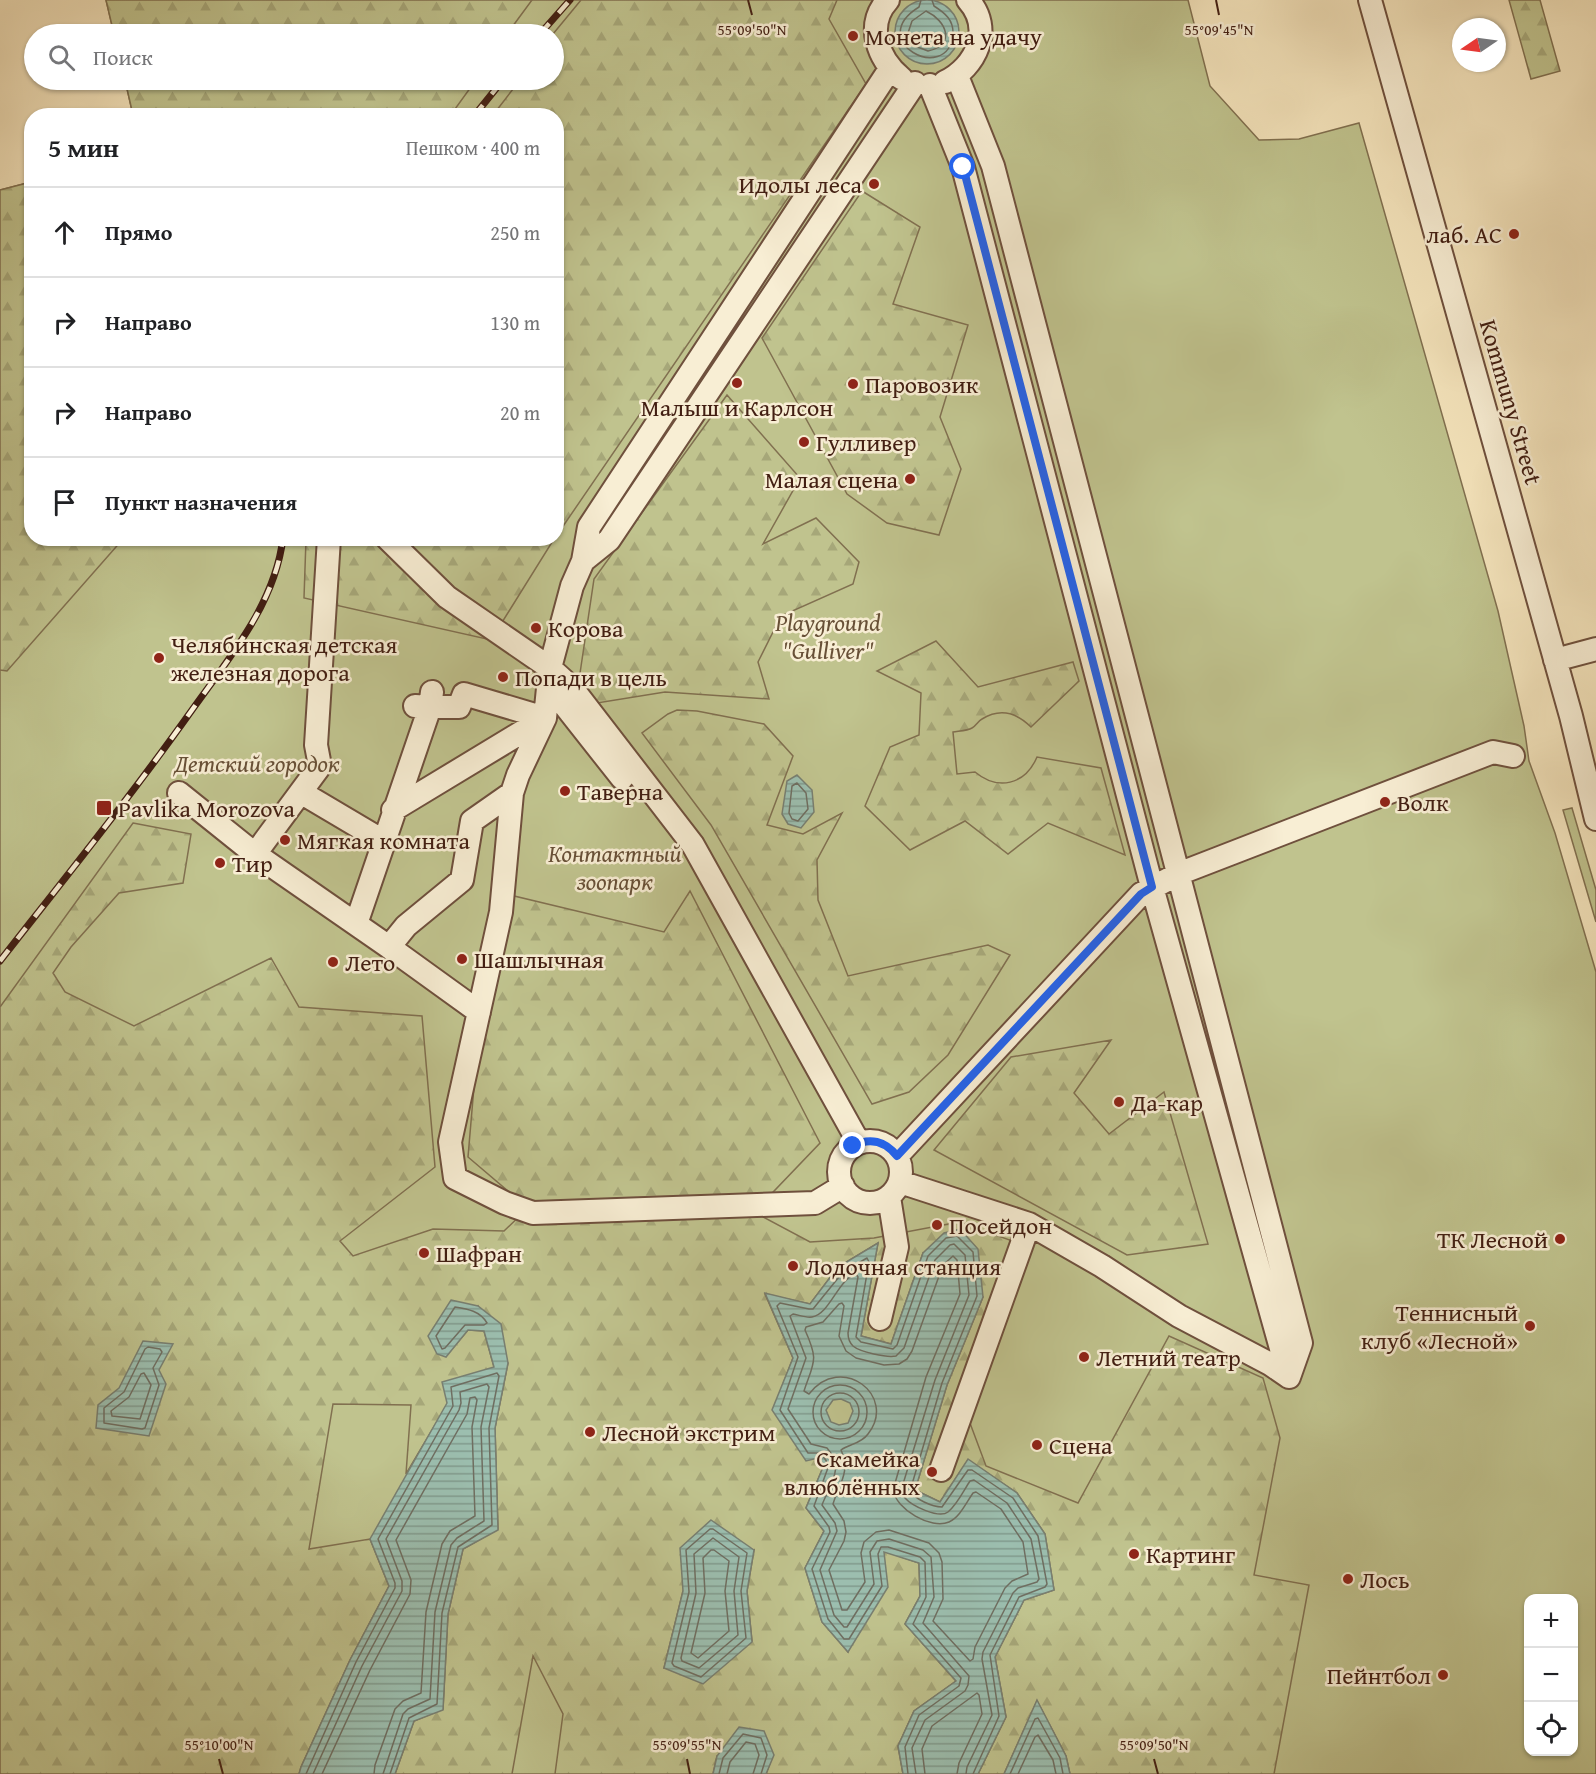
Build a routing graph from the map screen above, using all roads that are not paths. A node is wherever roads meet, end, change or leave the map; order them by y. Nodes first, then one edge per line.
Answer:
1 (888, 0) edge
2 (968, 0) edge
3 (1370, 0) edge
4 (890, 69) junction
5 (957, 76) junction
6 (922, 84) junction
7 (328, 546) edge
8 (395, 546) edge
9 (583, 561) junction
10 (1596, 649) edge
11 (1555, 660) junction
12 (550, 668) junction
13 (545, 718) junction
14 (1513, 756) dead end
15 (179, 793) dead end
16 (302, 793) junction
17 (512, 793) junction
18 (393, 810) junction
19 (1596, 819) edge
20 (383, 840) junction
21 (255, 854) junction
22 (1178, 874) junction
23 (1152, 887) junction
24 (356, 924) junction
25 (389, 947) junction
26 (479, 1012) junction
27 (853, 1147) junction
28 (897, 1156) junction
29 (843, 1186) junction
30 (894, 1190) junction
31 (1029, 1224) junction
32 (880, 1319) dead end
33 (1289, 1377) junction
34 (941, 1470) dead end

1 - 4 street
2 - 5 street
3 - 11 street, Kommuny Street
4 - 6 street
4 - 9 street
5 - 6 street
5 - 22 street
6 - 9 street
6 - 23 street
7 - 16 street
8 - 12 street
9 - 12 street
10 - 11 street
11 - 19 street, Kommuny Street
12 - 13 street
12 - 27 street
13 - 17 street
13 - 18 street
13 - 18 street
14 - 22 street
15 - 21 street
16 - 20 street
16 - 21 street
17 - 25 street
17 - 26 street
18 - 20 street
20 - 24 street
21 - 24 street
22 - 23 street
22 - 33 street
23 - 28 street
23 - 33 street
24 - 25 street
25 - 26 street
26 - 29 street
27 - 28 street
27 - 29 street
28 - 30 street
29 - 30 street
30 - 31 street
30 - 32 street
31 - 33 street
31 - 34 street

